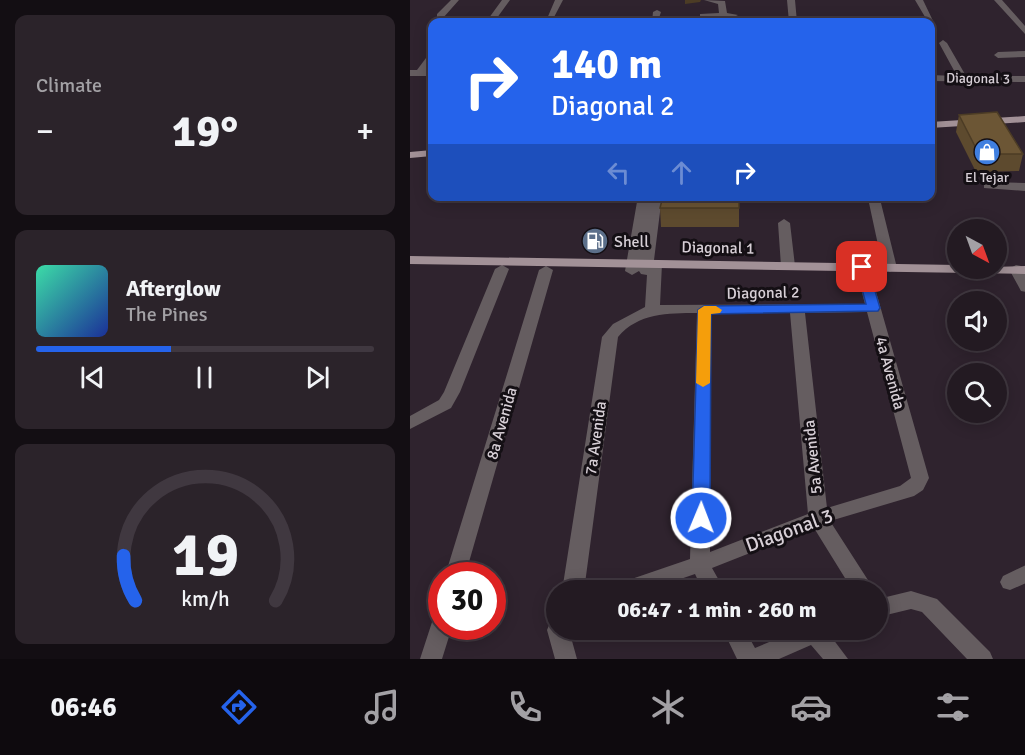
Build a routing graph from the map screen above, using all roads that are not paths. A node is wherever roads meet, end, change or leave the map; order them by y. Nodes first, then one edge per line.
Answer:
1 (455, 0) edge
2 (506, 0) edge
3 (559, 0) edge
4 (708, 0) edge
5 (791, 0) edge
6 (919, 0) edge
7 (998, 0) edge
8 (723, 15) junction
9 (734, 15) dead end
10 (440, 16) dead end
11 (493, 18) edge
12 (550, 18) edge
13 (703, 18) edge
14 (711, 18) edge
15 (793, 18) edge
16 (929, 18) edge
17 (1025, 33) edge
18 (944, 43) dead end
19 (998, 54) dead end
20 (1025, 54) edge
21 (428, 60) edge
22 (415, 73) edge
23 (935, 78) edge
24 (964, 78) junction
25 (1025, 79) edge
26 (1025, 119) edge
27 (935, 125) edge
28 (428, 153) edge
29 (410, 155) edge
30 (988, 186) dead end
31 (1025, 187) edge
32 (644, 201) edge
33 (655, 201) edge
34 (875, 203) dead end
35 (784, 223) dead end
36 (410, 260) edge
37 (788, 266) junction
38 (890, 267) junction
39 (645, 268) junction
40 (410, 269) edge
41 (502, 269) junction
42 (546, 270) junction
43 (863, 271) junction
44 (1022, 277) edge
45 (873, 308) junction
46 (652, 309) junction
47 (704, 310) junction
48 (797, 310) junction
49 (410, 423) edge
50 (920, 478) joint
51 (818, 518) junction
52 (459, 562) edge
53 (700, 564) junction
54 (575, 580) edge
55 (654, 580) edge
56 (708, 580) edge
57 (856, 580) edge
58 (888, 606) edge
59 (437, 640) edge
60 (561, 640) edge
61 (739, 640) edge
62 (798, 640) edge
63 (824, 640) edge
64 (431, 659) edge
65 (566, 659) edge
66 (749, 659) edge
67 (755, 659) edge
68 (838, 659) edge
69 (982, 659) edge

1 - 10 street
2 - 11 street
3 - 12 street
4 - 8 street
4 - 13 street
5 - 15 street
6 - 16 street
7 - 17 street
8 - 9 street
8 - 14 street
18 - 24 street
19 - 20 street
21 - 22 street
23 - 24 street, Diagonal 3
24 - 25 street, Diagonal 3
26 - 27 main road
28 - 29 main road
30 - 31 street
32 - 39 street
33 - 39 street
34 - 38 street
35 - 37 street
36 - 39 main road, Diagonal 1
37 - 39 main road, Diagonal 1
37 - 43 main road, Diagonal 1
38 - 43 main road, Diagonal 1
38 - 44 main road, Diagonal 1
39 - 42 main road, Diagonal 1
39 - 43 main road, Diagonal 1
39 - 46 street
40 - 41 main road, Diagonal 1
41 - 42 main road, Diagonal 1
41 - 49 street
42 - 52 street, 8a Avenida
43 - 44 main road, Diagonal 1
43 - 45 street, 4a Avenida
45 - 48 street, Diagonal 2
45 - 50 street, 4a Avenida
46 - 47 street, Diagonal 2
46 - 54 street, 7a Avenida
47 - 48 street, Diagonal 2
47 - 53 street
48 - 51 street, 5a Avenida
50 - 51 street, Diagonal 3
51 - 53 street, Diagonal 3
51 - 57 street, 5a Avenida
53 - 55 street, Diagonal 3
53 - 56 street
58 - 69 street
59 - 64 street
60 - 65 street
61 - 66 street
62 - 67 street
63 - 68 street

